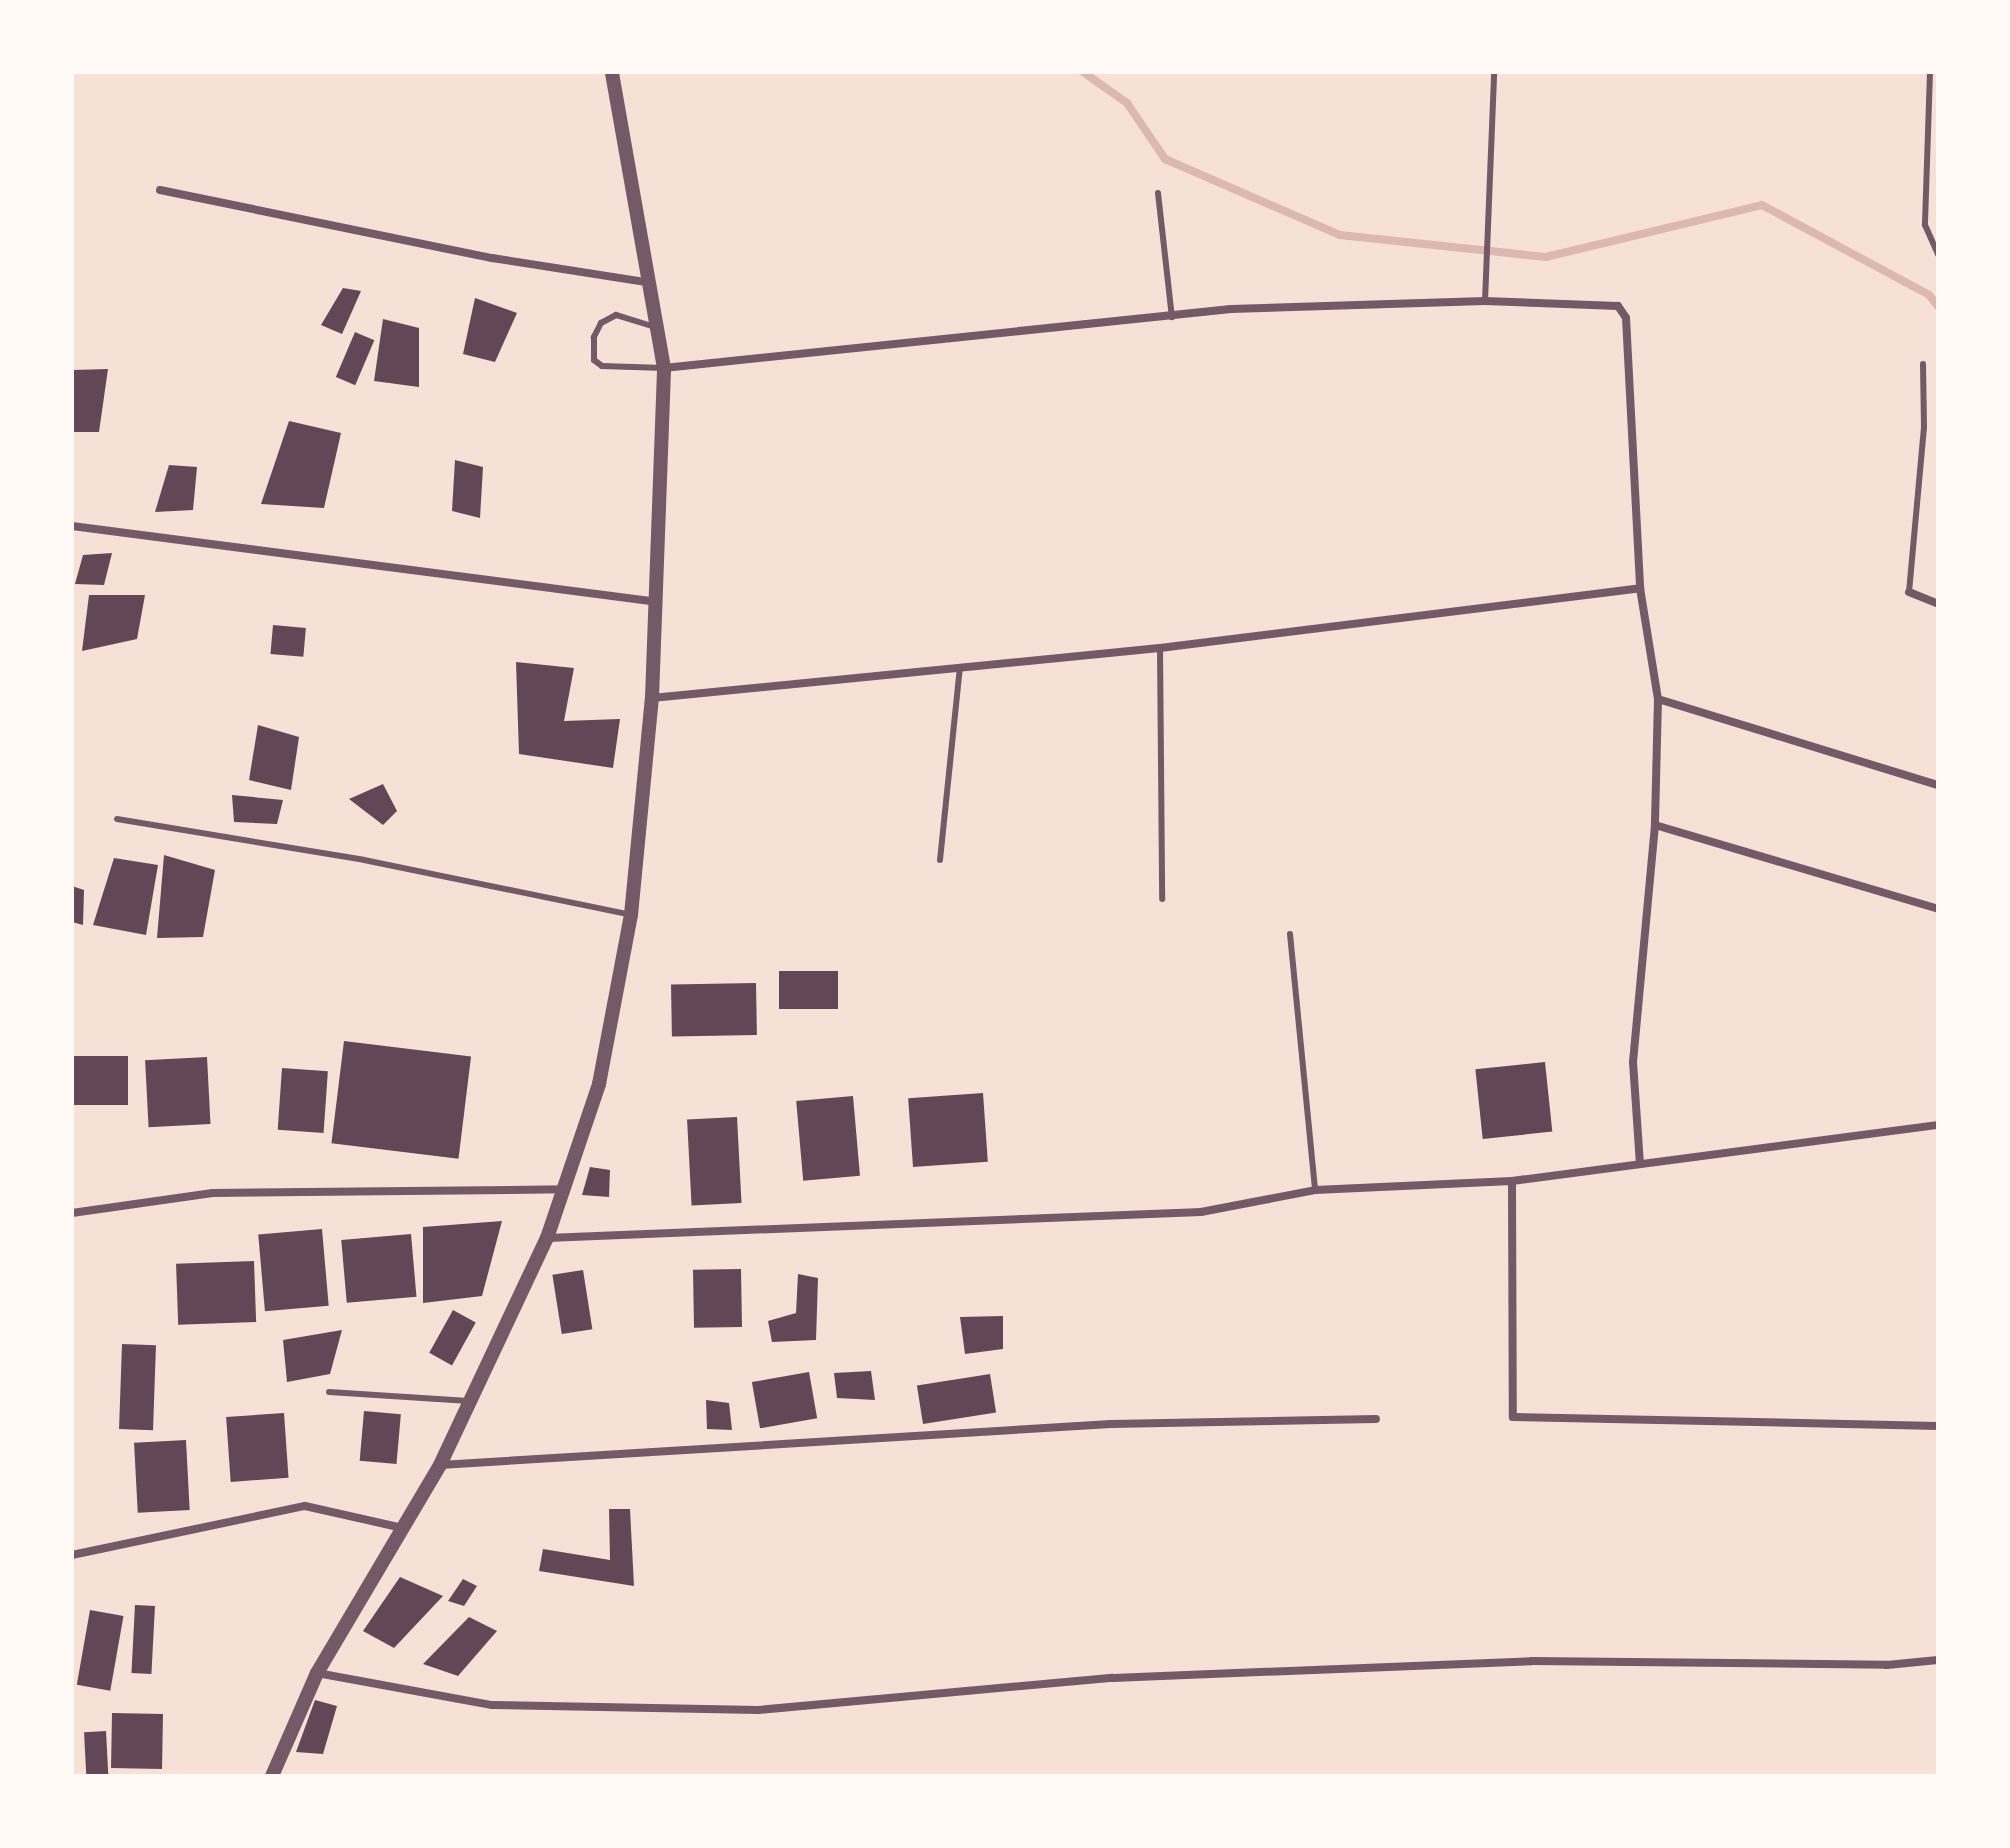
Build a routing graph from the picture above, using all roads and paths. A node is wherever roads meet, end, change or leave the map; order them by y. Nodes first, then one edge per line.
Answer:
1 (1494, 72) edge
2 (1930, 72) edge
3 (613, 79) edge
4 (160, 190) dead end
5 (1158, 193) dead end
6 (1938, 254) edge
7 (646, 282) junction
8 (1485, 301) junction
9 (1172, 317) junction
10 (655, 327) junction
11 (1923, 364) dead end
12 (664, 368) junction
13 (72, 526) edge
14 (1640, 588) junction
15 (1909, 592) joint
16 (658, 602) junction
17 (1938, 604) edge
18 (1160, 648) junction
19 (960, 668) junction
20 (652, 698) junction
21 (1658, 699) junction
22 (1938, 785) edge
23 (117, 819) dead end
24 (1655, 825) junction
25 (940, 860) dead end
26 (1162, 899) dead end
27 (1938, 909) edge
28 (631, 915) junction
29 (1290, 934) dead end
30 (1938, 1125) edge
31 (1640, 1164) junction
32 (1512, 1181) junction
33 (566, 1189) junction
34 (1315, 1190) junction
35 (72, 1213) edge
36 (547, 1238) junction
37 (329, 1392) dead end
38 (469, 1401) junction
39 (1376, 1419) dead end
40 (1938, 1426) edge
41 (440, 1465) junction
42 (403, 1528) junction
43 (72, 1555) edge
44 (1938, 1660) edge
45 (317, 1673) junction
46 (272, 1776) edge

1 - 8 lane
2 - 6 lane
3 - 7 street
4 - 7 street
5 - 9 lane
7 - 10 street
8 - 9 street
8 - 14 street
9 - 12 street
10 - 12 street
10 - 12 lane
11 - 15 lane
12 - 16 street
13 - 16 street
14 - 18 street
14 - 21 street
15 - 17 street
16 - 20 street
18 - 19 street
18 - 26 lane
19 - 20 street
19 - 25 lane
20 - 28 street
21 - 22 street
21 - 24 street
23 - 28 lane
24 - 27 street
24 - 31 street
28 - 33 street
29 - 34 lane
30 - 31 street
31 - 32 street
32 - 34 street
32 - 40 street
33 - 35 street
33 - 36 street
34 - 36 street
36 - 38 street
37 - 38 lane
38 - 41 street
39 - 41 street
41 - 42 street
42 - 43 street
42 - 45 street
44 - 45 street
45 - 46 street

